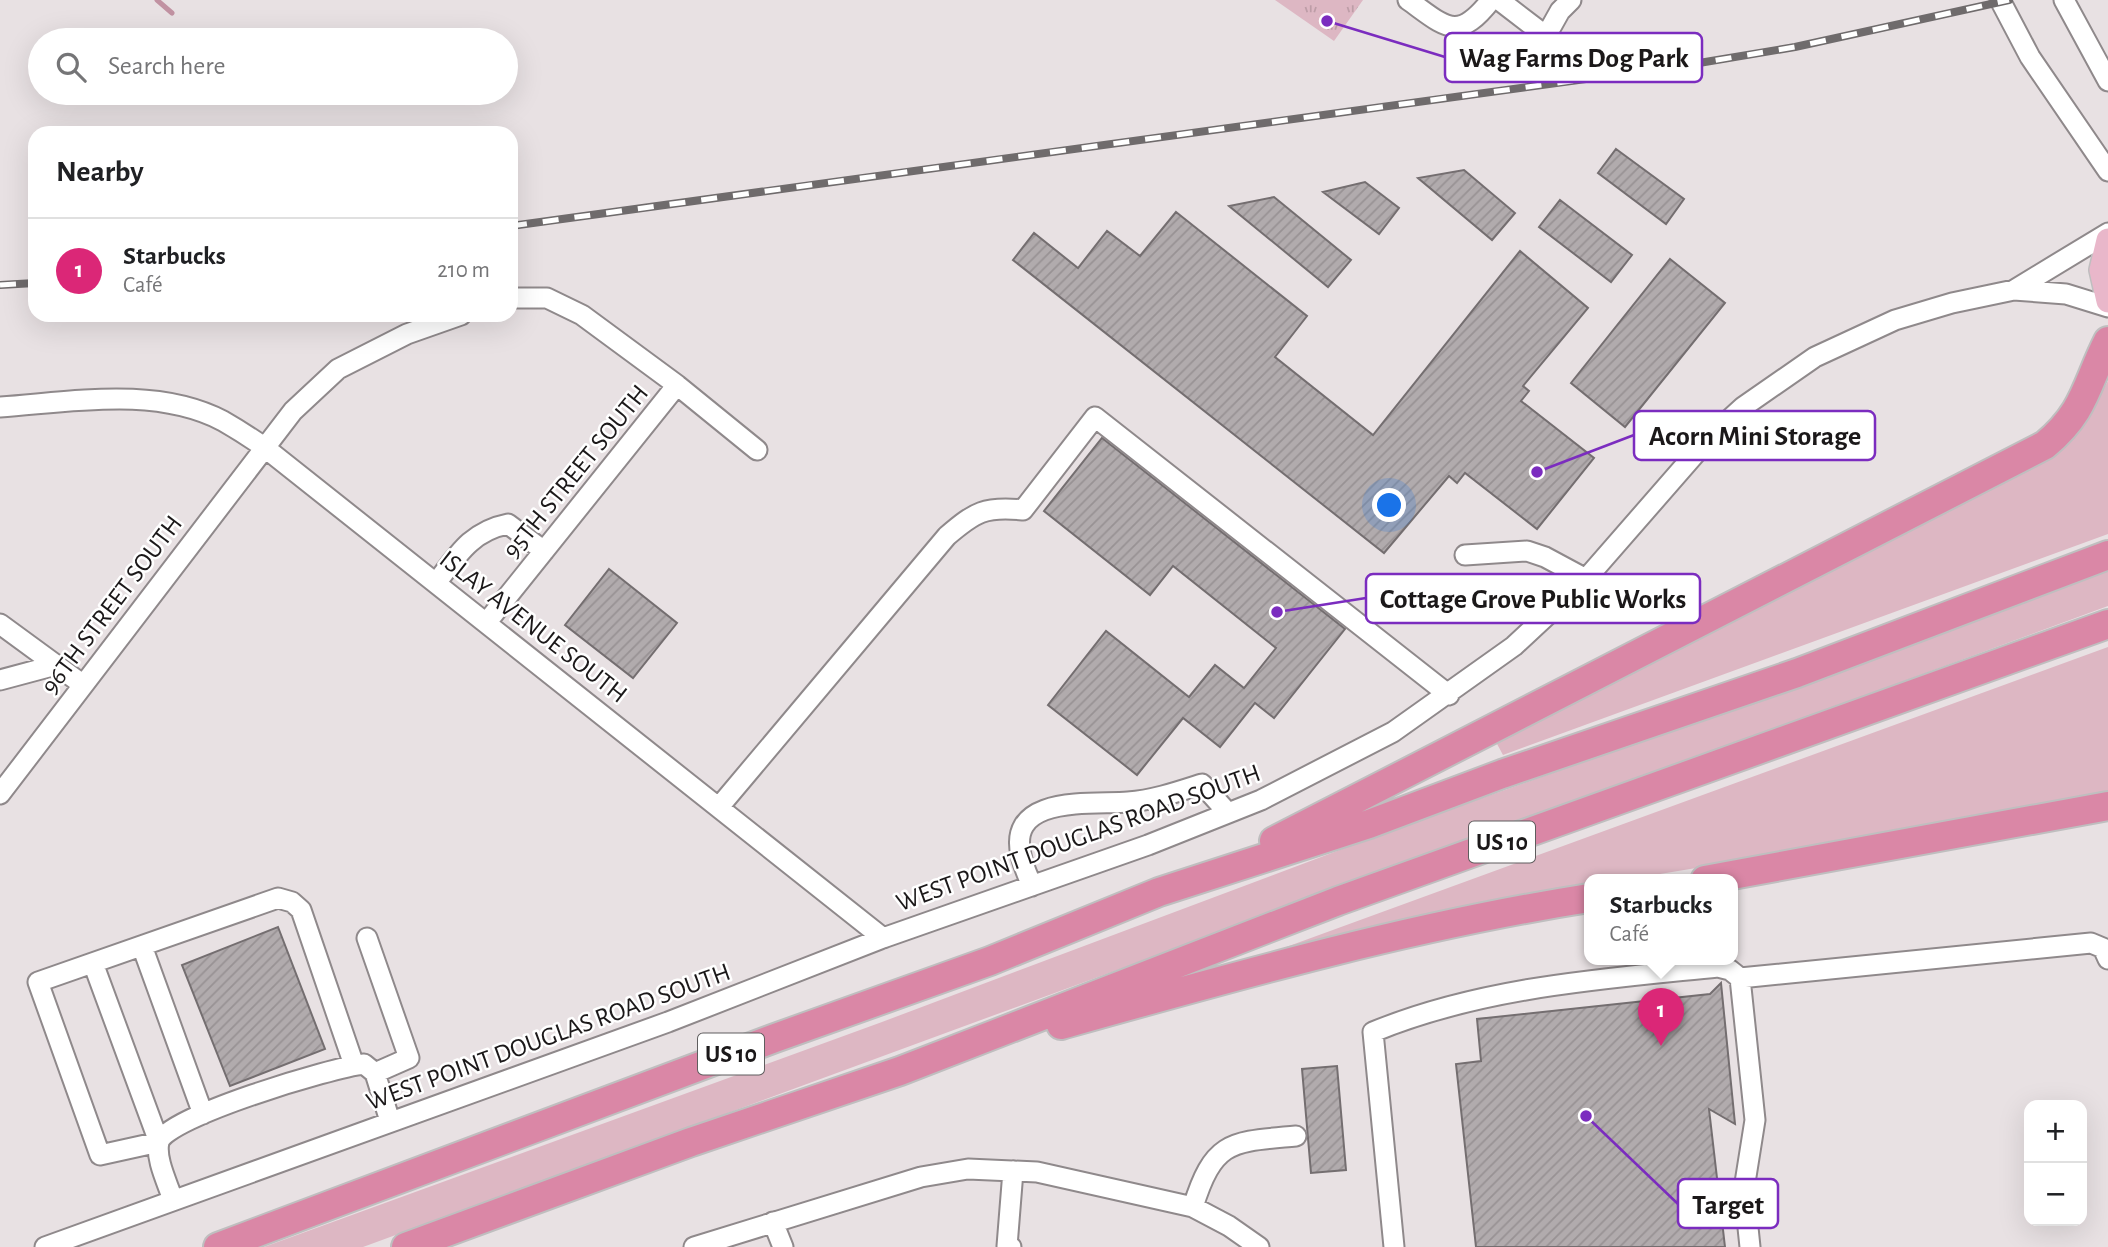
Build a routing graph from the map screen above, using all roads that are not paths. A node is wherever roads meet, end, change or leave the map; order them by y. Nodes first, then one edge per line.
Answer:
1 (1408, 0) edge
2 (1491, 0) edge
3 (1499, 0) edge
4 (1571, 0) edge
5 (2000, 0) edge
6 (2064, 0) edge
7 (2108, 81) edge
8 (2108, 171) edge
9 (2108, 233) edge
10 (2108, 240) edge
11 (2014, 290) junction
12 (518, 298) edge
13 (2108, 301) edge
14 (2108, 307) edge
15 (441, 322) edge
16 (2108, 341) edge
17 (677, 385) junction
18 (0, 407) edge
19 (264, 447) junction
20 (757, 450) dead end
21 (544, 551) junction
22 (1465, 555) dead end
23 (2108, 555) edge
24 (1586, 579) junction
25 (437, 582) junction
26 (487, 622) junction
27 (0, 624) edge
28 (2108, 624) edge
29 (56, 665) junction
30 (0, 680) edge
31 (82, 684) junction
32 (1449, 695) junction
33 (0, 794) edge
34 (2108, 806) edge
35 (719, 807) junction
36 (1228, 813) junction
37 (1245, 865) junction
38 (1738, 874) edge
39 (1032, 886) junction
40 (1584, 899) edge
41 (366, 938) dead end
42 (883, 938) junction
43 (142, 946) junction
44 (2106, 952) edge
45 (93, 963) junction
46 (1740, 978) junction
47 (354, 1065) junction
48 (900, 1071) junction
49 (375, 1073) junction
50 (203, 1114) junction
51 (390, 1121) junction
52 (1296, 1136) dead end
53 (159, 1142) junction
54 (1013, 1171) junction
55 (173, 1200) junction
56 (1193, 1207) junction
57 (773, 1222) junction
58 (45, 1247) edge
59 (218, 1247) edge
60 (406, 1247) edge
61 (694, 1247) edge
62 (783, 1247) edge
63 (1006, 1247) edge
64 (1259, 1247) edge
65 (1394, 1247) edge
66 (1750, 1247) edge

1 - 2 street
3 - 4 street
5 - 8 street
6 - 7 street
9 - 11 street, WEST POINT DOUGLAS ROAD SOUTH
10 - 13 main road
11 - 14 street, WEST POINT DOUGLAS ROAD SOUTH
11 - 24 street, WEST POINT DOUGLAS ROAD SOUTH
12 - 17 street
15 - 19 street, 96TH STREET SOUTH
16 - 37 highway
17 - 20 street
17 - 21 street, 95TH STREET SOUTH
18 - 19 street, ISLAY AVENUE SOUTH
19 - 25 street, ISLAY AVENUE SOUTH
19 - 31 street, 96TH STREET SOUTH
21 - 25 street
21 - 26 street, 95TH STREET SOUTH
22 - 24 street
23 - 37 highway, US 10
24 - 32 street, WEST POINT DOUGLAS ROAD SOUTH
25 - 26 street, ISLAY AVENUE SOUTH
26 - 35 street, ISLAY AVENUE SOUTH
27 - 29 street
28 - 48 highway, US 10
29 - 30 street
29 - 31 street
31 - 33 street, 96TH STREET SOUTH
32 - 35 street
32 - 36 street, WEST POINT DOUGLAS ROAD SOUTH
34 - 38 highway
35 - 42 street, ISLAY AVENUE SOUTH
36 - 39 street, WEST POINT DOUGLAS ROAD SOUTH
36 - 39 street
37 - 59 highway, US 10
39 - 42 street, WEST POINT DOUGLAS ROAD SOUTH
40 - 48 highway
41 - 49 street
42 - 51 street, WEST POINT DOUGLAS ROAD SOUTH
43 - 45 street
43 - 47 street
43 - 50 street
44 - 46 street
45 - 53 street
45 - 53 street
46 - 65 street
46 - 66 street
47 - 49 street
47 - 50 street
48 - 60 highway, US 10
49 - 51 street
50 - 53 street
51 - 55 street, WEST POINT DOUGLAS ROAD SOUTH
52 - 56 street
53 - 55 street
54 - 56 street
54 - 57 street
54 - 63 street
55 - 58 street, WEST POINT DOUGLAS ROAD SOUTH
56 - 64 street
57 - 61 street
57 - 62 street

